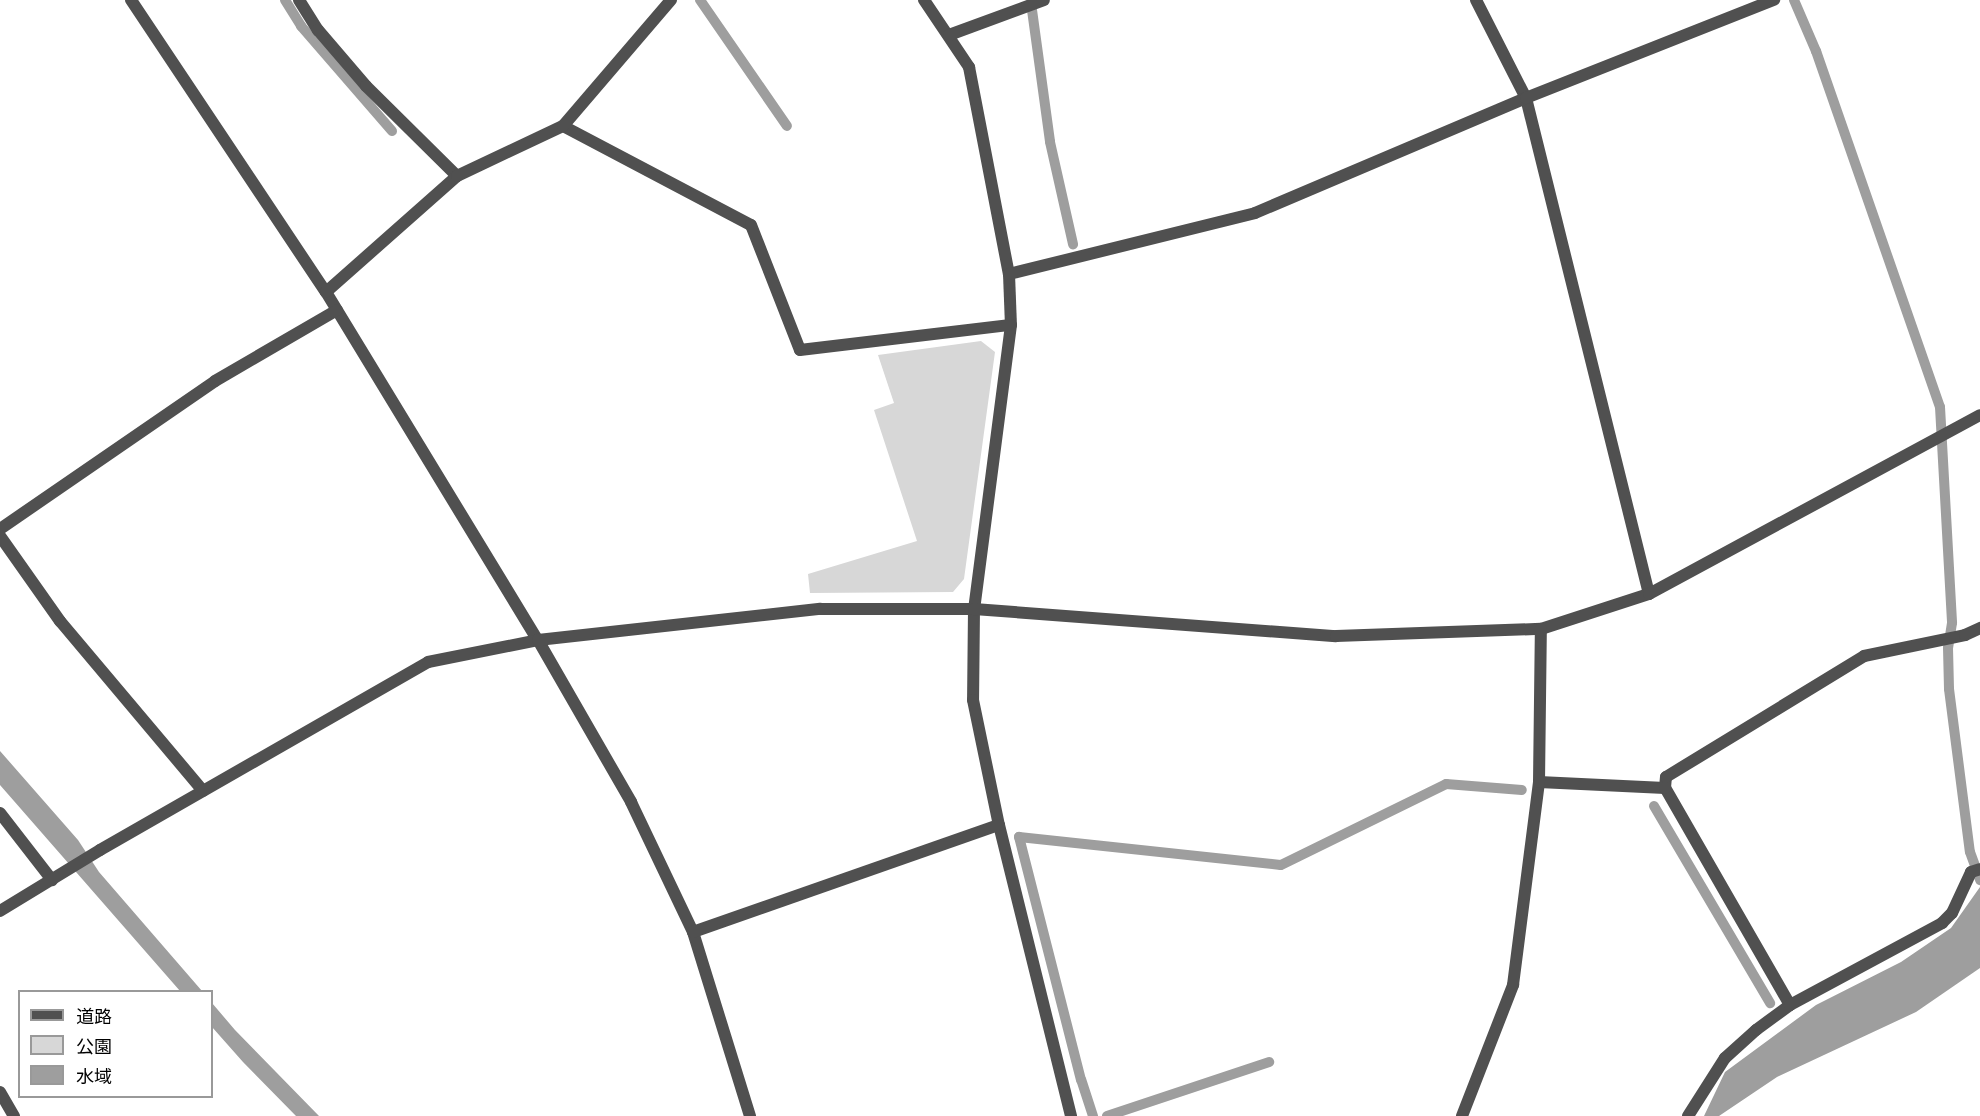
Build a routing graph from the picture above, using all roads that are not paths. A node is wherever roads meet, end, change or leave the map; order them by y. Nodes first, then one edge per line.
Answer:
1 (131, 0) edge
2 (299, 0) edge
3 (671, 0) edge
4 (924, 0) edge
5 (1044, 0) edge
6 (1476, 0) edge
7 (1774, 0) edge
8 (949, 35) junction
9 (1526, 98) junction
10 (563, 126) junction
11 (457, 176) junction
12 (1009, 274) junction
13 (326, 292) junction
14 (337, 310) junction
15 (1011, 325) junction
16 (1980, 415) edge
17 (0, 529) edge
18 (0, 536) edge
19 (1648, 594) junction
20 (974, 609) junction
21 (1980, 628) edge
22 (1541, 629) junction
23 (538, 640) junction
24 (1539, 782) junction
25 (1665, 788) junction
26 (203, 791) junction
27 (0, 813) edge
28 (999, 825) junction
29 (1976, 871) edge
30 (52, 880) junction
31 (0, 910) edge
32 (693, 932) junction
33 (1790, 1005) junction
34 (0, 1092) edge
35 (14, 1116) edge
36 (750, 1116) edge
37 (1071, 1116) edge
38 (1462, 1116) edge
39 (1688, 1116) edge

1 - 13 street
2 - 11 street
3 - 10 street
4 - 8 street
5 - 8 street
6 - 9 street
7 - 9 street
8 - 12 street
9 - 12 street
9 - 19 street
10 - 11 street
10 - 15 street
11 - 13 street
12 - 15 street
13 - 14 street
14 - 17 street
14 - 23 street
15 - 20 street
16 - 19 street
18 - 26 street
19 - 22 street
20 - 22 street
20 - 23 street
20 - 28 street
21 - 25 street
22 - 24 street
23 - 26 street
23 - 32 street
24 - 25 street
24 - 38 street
25 - 33 street
26 - 30 street
27 - 30 street
28 - 32 street
28 - 37 street
29 - 33 street
30 - 31 street
32 - 36 street
33 - 39 street
34 - 35 street

